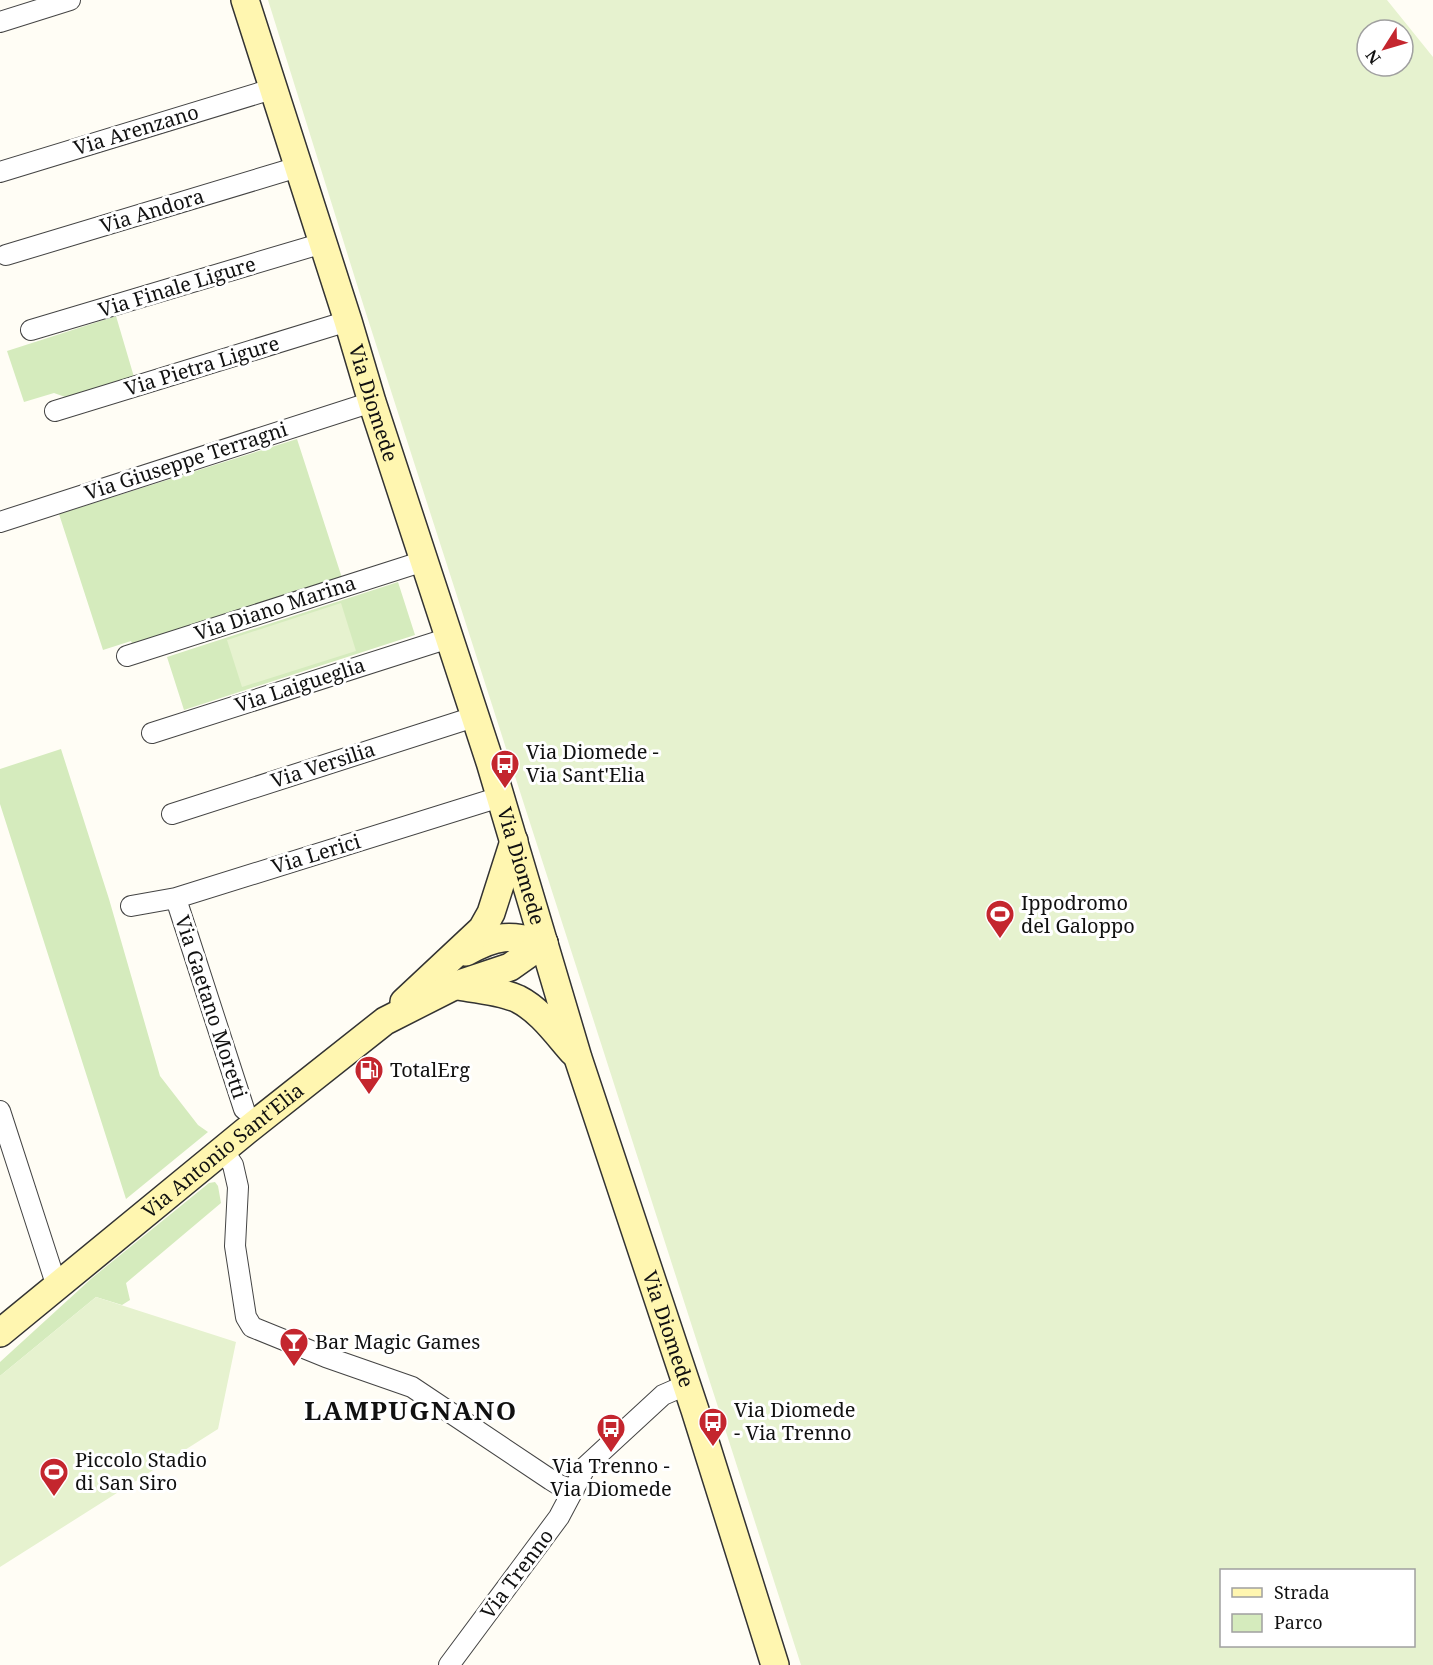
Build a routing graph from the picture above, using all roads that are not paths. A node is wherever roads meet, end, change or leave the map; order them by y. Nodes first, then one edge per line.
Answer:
1 (70, 0) edge
2 (245, 0) edge
3 (0, 22) edge
4 (272, 89) junction
5 (298, 167) junction
6 (0, 172) edge
7 (323, 243) junction
8 (6, 255) dead end
9 (348, 321) junction
10 (31, 330) dead end
11 (372, 402) junction
12 (55, 411) dead end
13 (0, 522) edge
14 (424, 561) junction
15 (449, 638) junction
16 (127, 656) dead end
17 (474, 717) junction
18 (152, 733) dead end
19 (500, 797) junction
20 (172, 814) dead end
21 (514, 841) junction
22 (178, 905) dead end
23 (131, 906) dead end
24 (544, 942) junction
25 (450, 975) junction
26 (578, 1058) junction
27 (244, 1109) dead end
28 (0, 1111) edge
29 (223, 1150) junction
30 (57, 1287) junction
31 (0, 1333) edge
32 (686, 1385) junction
33 (574, 1490) junction
34 (449, 1665) edge
35 (775, 1665) edge

1 - 3 street
2 - 4 street, Via Diomede
4 - 5 street, Via Diomede
4 - 6 street, Via Arenzano
5 - 7 street, Via Diomede
5 - 8 street, Via Andora
7 - 9 street, Via Diomede
7 - 10 street, Via Finale Ligure
9 - 11 street, Via Diomede
9 - 12 street, Via Pietra Ligure
11 - 13 street, Via Giuseppe Terragni
11 - 14 street, Via Diomede
14 - 15 street, Via Diomede
14 - 16 street, Via Diano Marina
15 - 17 street, Via Diomede
15 - 18 street, Via Laigueglia
17 - 19 street, Via Diomede
17 - 20 street, Via Versilia
19 - 21 street, Via Diomede
19 - 23 street, Via Lerici
21 - 24 street, Via Diomede
21 - 25 street
22 - 27 street, Via Gaetano Moretti
24 - 25 street
24 - 26 street, Via Diomede
25 - 26 street
25 - 29 street, Via Antonio Sant'Elia
26 - 32 street, Via Diomede
28 - 30 street
29 - 30 street, Via Antonio Sant'Elia
29 - 33 street
30 - 31 street, Via Antonio Sant'Elia
32 - 33 street, Via Trenno
32 - 35 street, Via Diomede
33 - 34 street, Via Trenno

